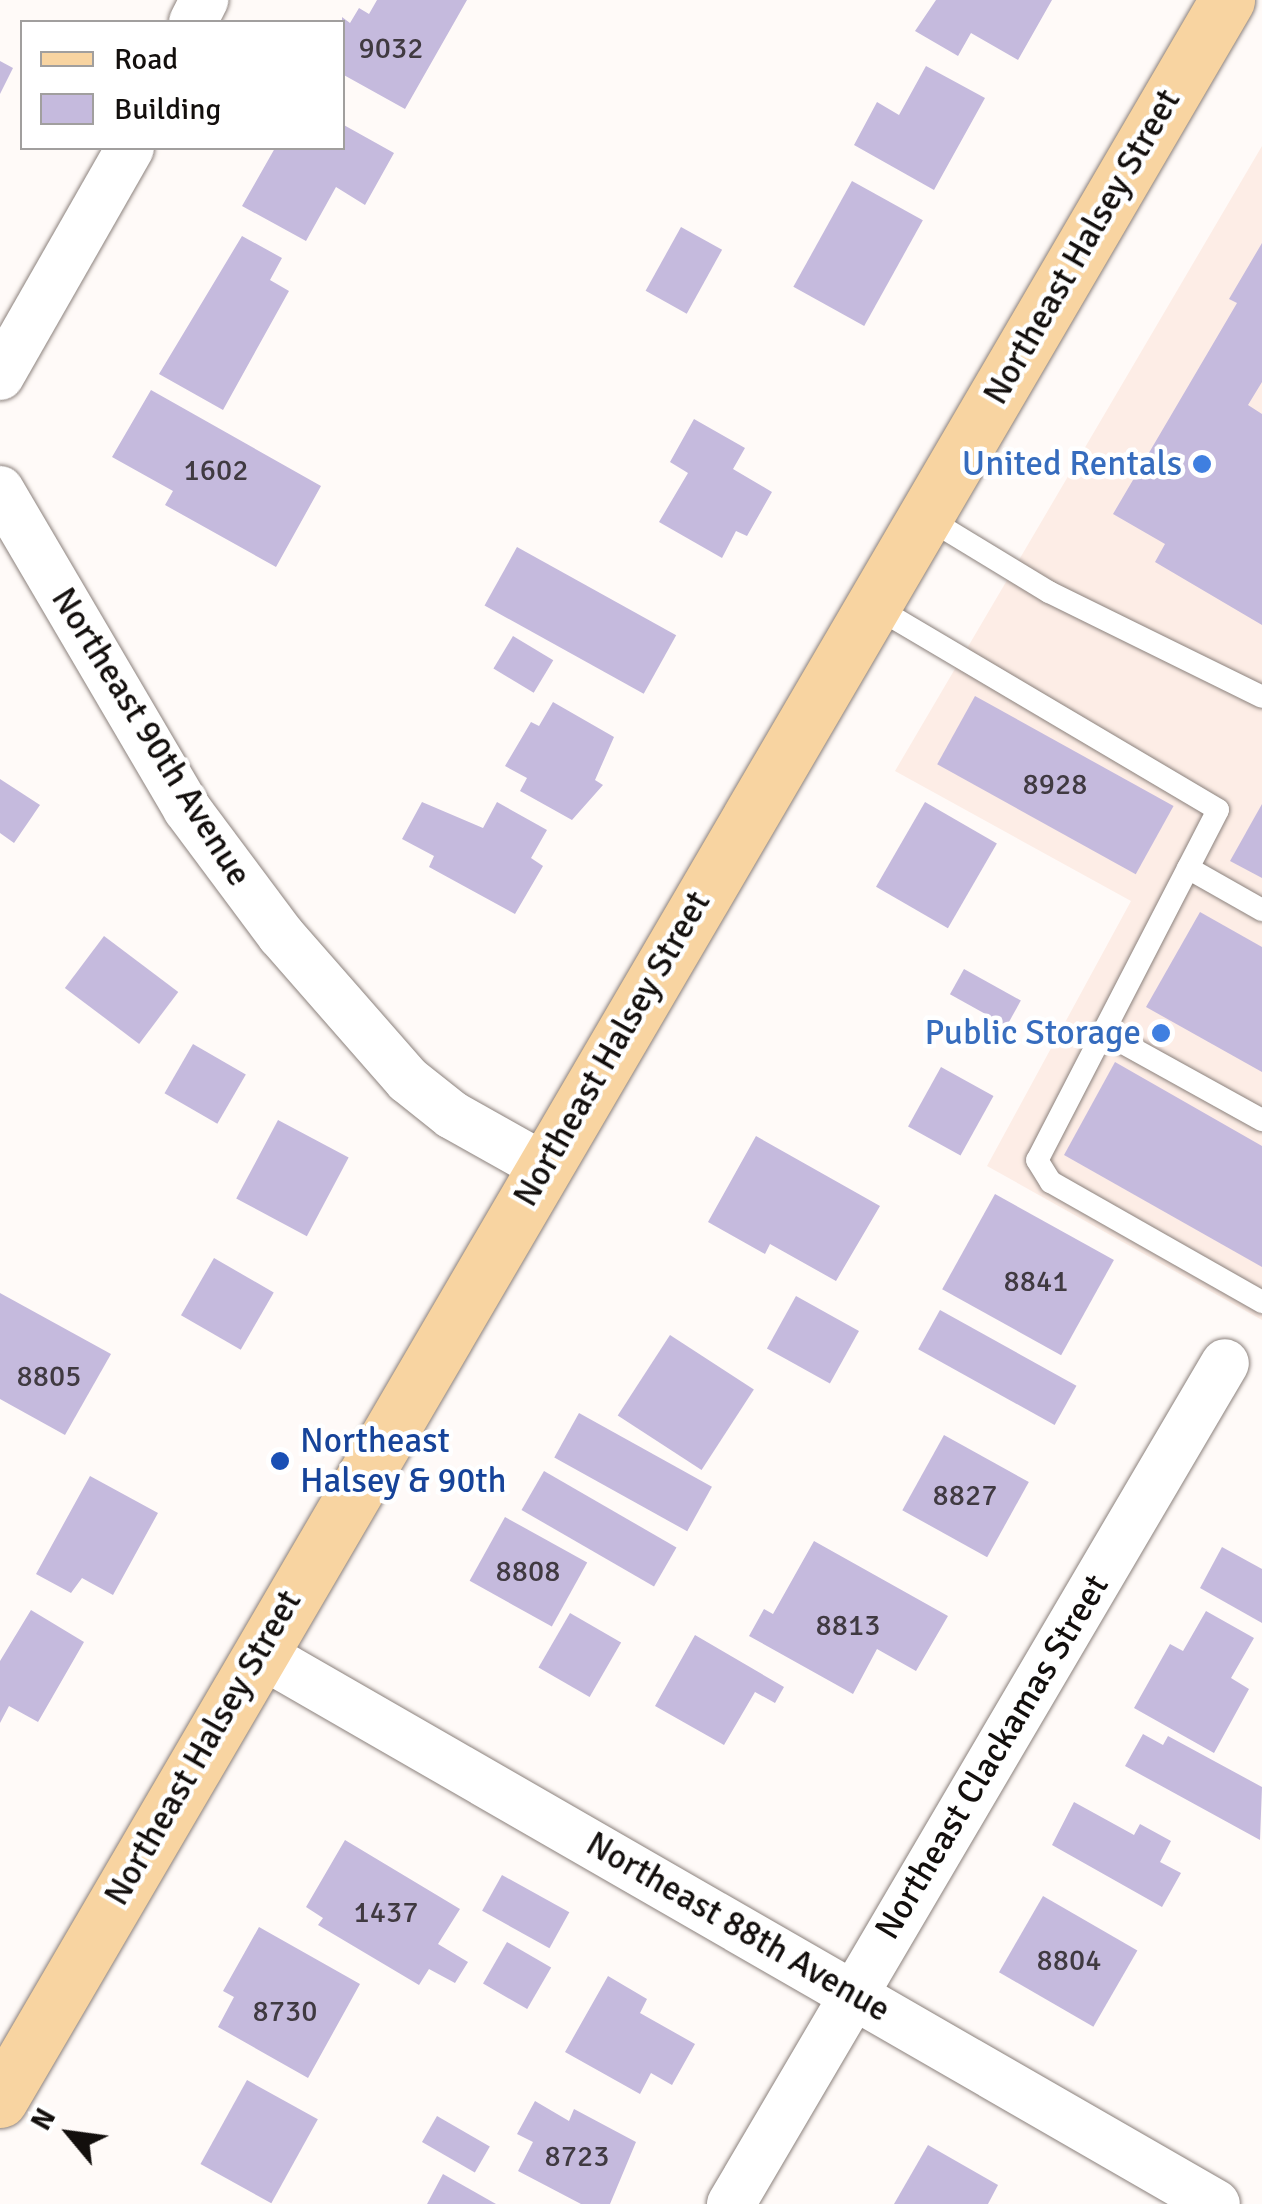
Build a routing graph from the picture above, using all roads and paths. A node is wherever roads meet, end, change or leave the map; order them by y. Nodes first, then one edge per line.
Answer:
1 (1213, 5) edge
2 (129, 150) edge
3 (0, 376) edge
4 (0, 490) edge
5 (924, 516) junction
6 (872, 605) junction
7 (1262, 697) edge
8 (1188, 868) junction
9 (1262, 910) edge
10 (1103, 1032) junction
11 (1262, 1120) edge
12 (543, 1166) junction
13 (1262, 1302) edge
14 (1225, 1363) dead end
15 (259, 1652) junction
16 (853, 1993) junction
17 (0, 2100) edge
18 (730, 2204) edge
19 (1216, 2204) edge

1 - 5 main road, Northeast Halsey Street
2 - 3 street
4 - 12 street, Northeast 90th Avenue
5 - 6 main road, Northeast Halsey Street
5 - 7 lane
6 - 8 lane
6 - 12 main road, Northeast Halsey Street
8 - 9 lane
8 - 10 lane
10 - 11 lane
10 - 13 lane
12 - 15 main road, Northeast Halsey Street
14 - 16 street, Northeast Clackamas Street
15 - 16 street, Northeast 88th Avenue
15 - 17 main road, Northeast Halsey Street
16 - 18 street, Northeast Clackamas Street
16 - 19 street, Northeast 88th Avenue

